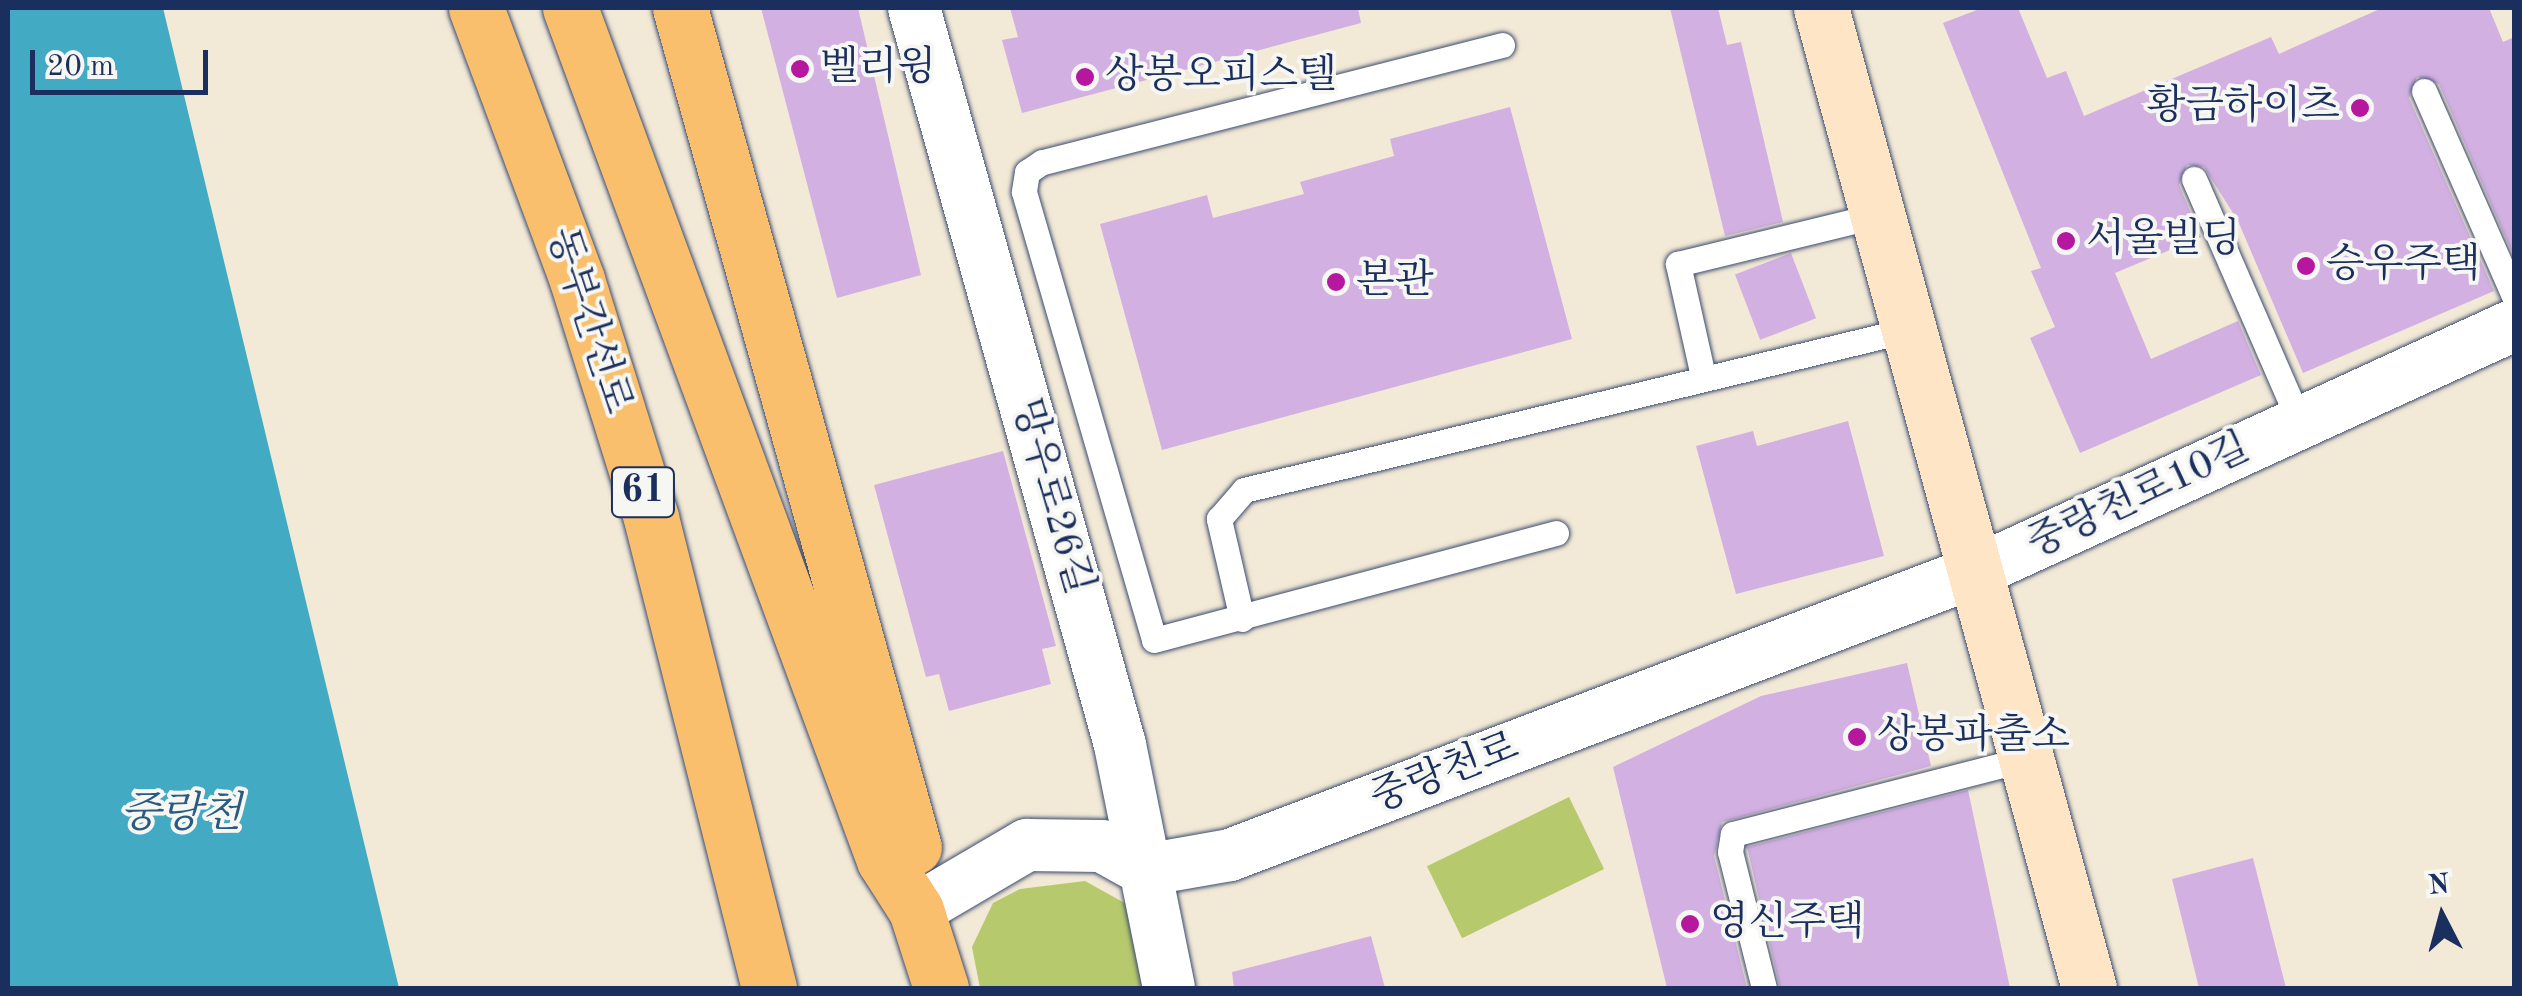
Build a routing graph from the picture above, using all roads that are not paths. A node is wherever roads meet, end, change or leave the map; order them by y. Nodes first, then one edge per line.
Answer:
1 (476, 8) edge
2 (570, 8) edge
3 (680, 8) edge
4 (914, 8) edge
5 (1822, 8) edge
6 (1502, 45) dead end
7 (2424, 91) dead end
8 (2194, 179) dead end
9 (1874, 216) junction
10 (2514, 296) edge
11 (2514, 325) edge
12 (1903, 331) junction
13 (1703, 376) junction
14 (2300, 423) junction
15 (1556, 533) dead end
16 (1977, 571) junction
17 (1242, 620) junction
18 (2028, 758) junction
19 (1145, 870) junction
20 (916, 910) junction
21 (769, 988) edge
22 (941, 988) edge
23 (1169, 988) edge
24 (1764, 988) edge
25 (2089, 988) edge

1 - 21 highway, 동부간선로 / 61
2 - 20 highway
3 - 20 highway
4 - 19 street, 망우로26길
5 - 9 main road
6 - 17 lane
7 - 10 lane
8 - 14 lane, 중랑천로10길
9 - 12 main road
9 - 13 lane
11 - 14 street, 중랑천로10길
12 - 13 lane
12 - 16 main road
13 - 17 lane
14 - 16 street, 중랑천로10길
15 - 17 lane
16 - 18 main road
16 - 19 street, 중랑천로
18 - 24 lane
18 - 25 main road
19 - 20 street
19 - 23 street, 망우로26길
20 - 22 highway

